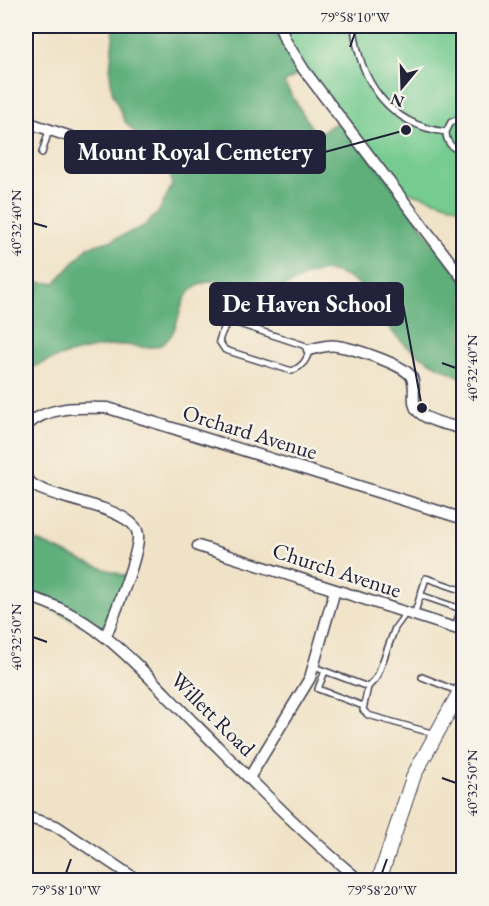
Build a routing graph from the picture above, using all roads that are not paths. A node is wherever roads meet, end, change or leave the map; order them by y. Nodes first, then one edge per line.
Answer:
1 (280, 26) edge
2 (354, 26) edge
3 (464, 117) edge
4 (27, 123) edge
5 (49, 130) junction
6 (446, 132) junction
7 (26, 135) edge
8 (464, 150) edge
9 (42, 153) dead end
10 (159, 166) dead end
11 (464, 280) edge
12 (309, 350) junction
13 (26, 426) edge
14 (464, 429) edge
15 (26, 478) edge
16 (464, 519) edge
17 (198, 546) dead end
18 (335, 590) junction
19 (464, 591) edge
20 (420, 595) junction
21 (26, 596) edge
22 (462, 609) edge
23 (410, 614) junction
24 (459, 630) edge
25 (106, 636) junction
26 (314, 667) junction
27 (325, 671) junction
28 (422, 677) dead end
29 (368, 687) junction
30 (462, 687) edge
31 (363, 706) junction
32 (435, 735) junction
33 (249, 778) junction
34 (26, 818) edge
35 (137, 880) edge
36 (359, 880) edge
37 (379, 880) edge

1 - 11 street
2 - 6 lane
3 - 6 lane
4 - 5 street
4 - 7 lane
5 - 9 lane
5 - 10 street
6 - 8 lane
12 - 12 lane
12 - 14 street
13 - 16 street, Orchard Avenue
15 - 25 street
17 - 18 street, Church Avenue
18 - 23 street, Church Avenue
18 - 26 street
19 - 20 lane
20 - 22 lane
20 - 23 lane
21 - 25 street, Willett Road
22 - 24 lane
23 - 24 street, Church Avenue
23 - 29 lane
25 - 33 street, Willett Road
26 - 27 lane
26 - 33 street
27 - 29 lane
27 - 31 lane
28 - 30 lane
29 - 31 lane
30 - 32 main road
31 - 32 lane
32 - 37 main road
33 - 36 street, Willett Road
34 - 35 street

